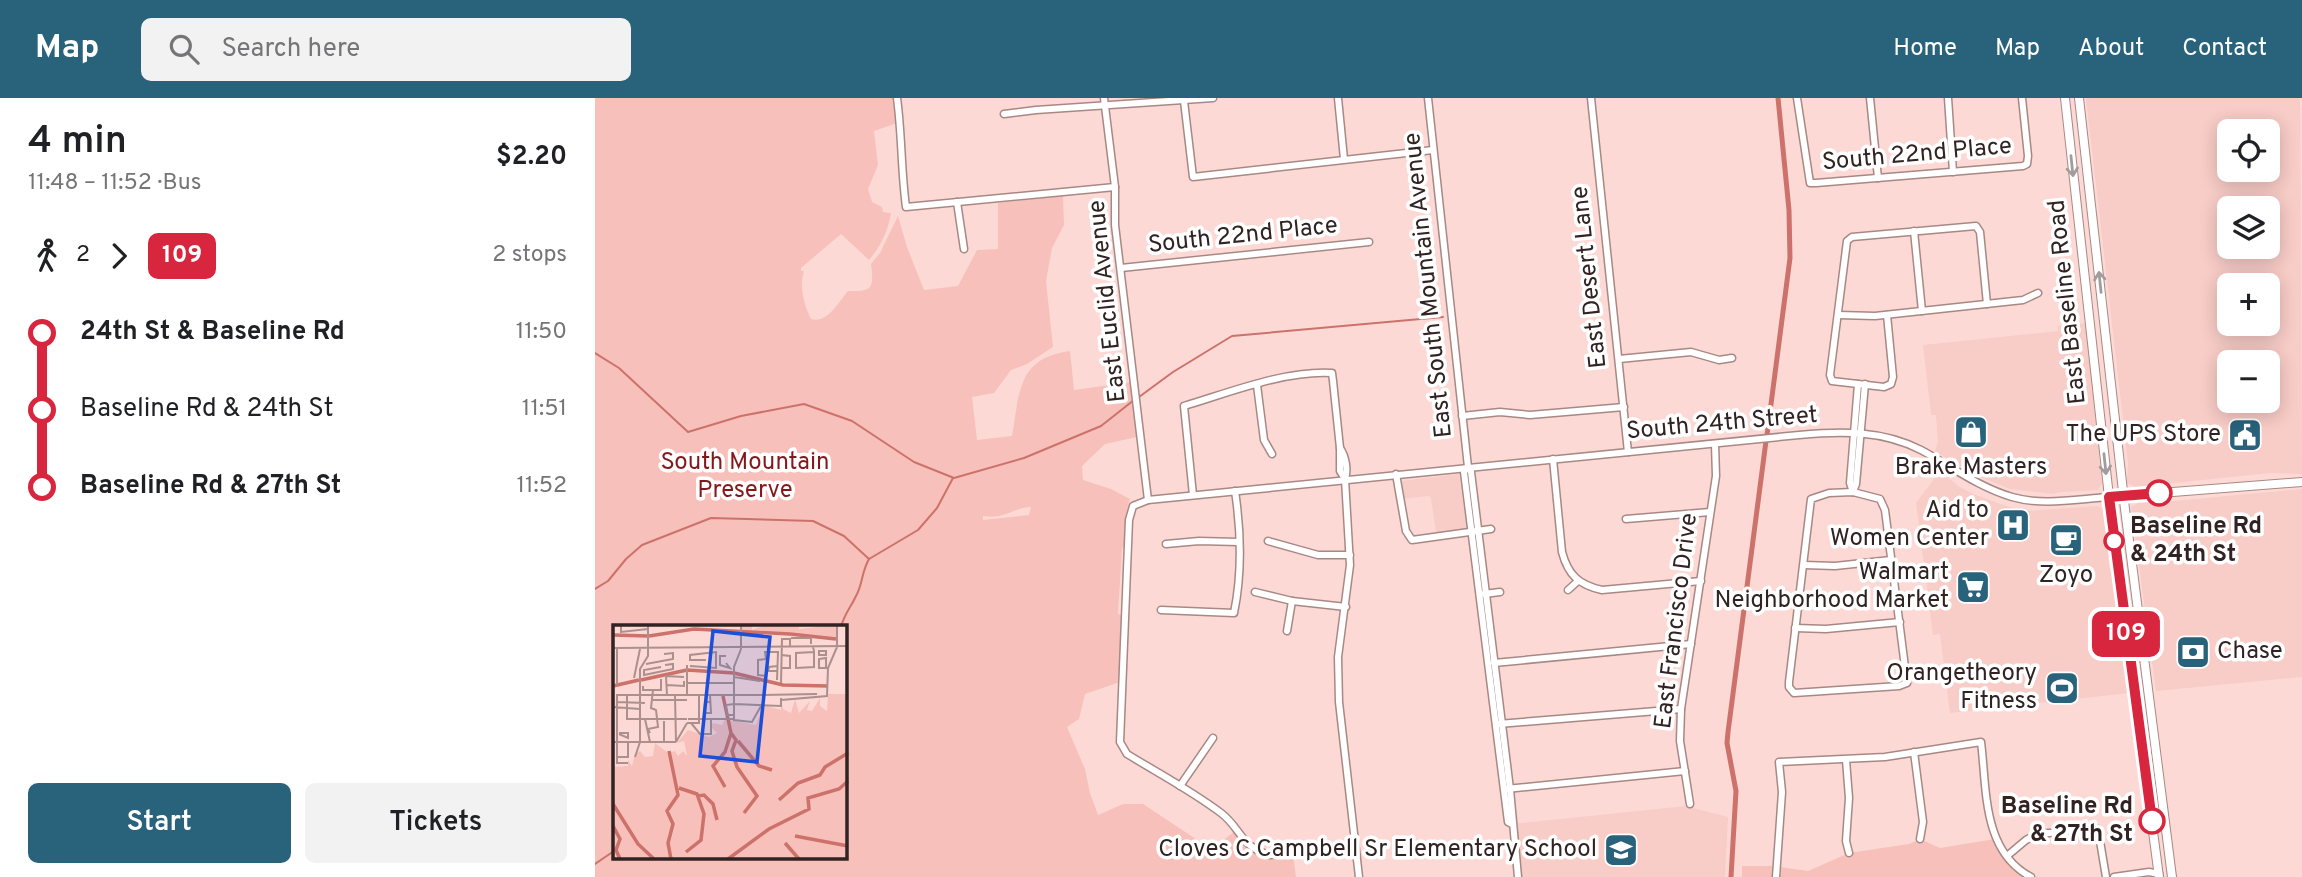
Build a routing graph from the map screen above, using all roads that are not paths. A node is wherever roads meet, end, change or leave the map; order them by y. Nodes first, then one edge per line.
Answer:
1 (897, 98) edge
2 (1213, 98) edge
3 (1338, 98) edge
4 (1428, 98) edge
5 (1591, 98) edge
6 (1797, 98) edge
7 (1870, 98) edge
8 (1948, 98) edge
9 (2022, 98) edge
10 (2065, 98) edge
11 (2080, 98) edge
12 (1184, 101) junction
13 (1105, 102) edge
14 (1004, 114) dead end
15 (1433, 150) junction
16 (1344, 159) junction
17 (1953, 172) junction
18 (1878, 178) junction
19 (1115, 187) junction
20 (957, 202) junction
21 (1913, 231) junction
22 (1369, 242) dead end
23 (964, 249) dead end
24 (1121, 268) junction
25 (2038, 293) dead end
26 (1987, 304) junction
27 (1922, 311) junction
28 (1838, 315) junction
29 (1887, 315) junction
30 (2104, 324) junction
31 (2090, 326) junction
32 (1732, 358) dead end
33 (1619, 359) junction
34 (1861, 384) junction
35 (1257, 385) junction
36 (1624, 407) junction
37 (1462, 416) junction
38 (1858, 432) junction
39 (1715, 443) junction
40 (1628, 452) junction
41 (1272, 454) dead end
42 (1553, 459) junction
43 (1468, 467) junction
44 (1396, 474) junction
45 (1345, 480) junction
46 (2302, 482) edge
47 (1235, 491) junction
48 (1853, 492) junction
49 (1193, 495) junction
50 (2123, 496) junction
51 (2109, 497) junction
52 (1148, 500) junction
53 (1710, 512) junction
54 (1626, 519) dead end
55 (1491, 529) dead end
56 (1475, 532) junction
57 (1268, 541) dead end
58 (1239, 542) junction
59 (1166, 544) dead end
60 (1350, 555) junction
61 (1892, 560) junction
62 (1804, 565) junction
63 (1577, 581) junction
64 (1701, 581) junction
65 (1568, 590) dead end
66 (1255, 592) dead end
67 (1500, 592) dead end
68 (1483, 594) junction
69 (1292, 601) junction
70 (1346, 607) junction
71 (1161, 610) dead end
72 (1900, 622) junction
73 (1795, 628) junction
74 (1287, 631) dead end
75 (1691, 644) junction
76 (2143, 655) junction
77 (2129, 657) junction
78 (1492, 664) junction
79 (1681, 709) junction
80 (1499, 724) junction
81 (1213, 738) dead end
82 (1914, 752) junction
83 (1846, 760) junction
84 (2157, 762) junction
85 (2144, 764) junction
86 (1685, 771) junction
87 (1180, 786) junction
88 (1507, 789) junction
89 (1691, 804) dead end
90 (1920, 839) dead end
91 (1355, 844) junction
92 (1849, 853) dead end
93 (2007, 856) junction
94 (2170, 856) junction
95 (2159, 876) edge
96 (1359, 877) edge
97 (1518, 877) edge
98 (1776, 877) edge
99 (2031, 877) edge
100 (2106, 877) edge
101 (2113, 877) edge
102 (2172, 877) edge

1 - 20 street
2 - 12 street
3 - 16 street
4 - 15 street, East South Mountain Avenue
5 - 33 street, East Desert Lane
6 - 18 street, South 22nd Place
7 - 18 street
8 - 17 street
9 - 17 street, South 22nd Place
10 -> 31 main road, East Baseline Road
30 -> 11 main road, East Baseline Road
12 - 13 street
12 - 16 street
13 - 14 street
13 - 19 street, East Euclid Avenue
15 - 16 street
15 - 37 street, East South Mountain Avenue
17 - 18 street, South 22nd Place
19 - 20 street
19 - 24 street, East Euclid Avenue
20 - 23 street
21 - 26 street
21 - 27 street
21 - 28 street
22 - 24 street, South 22nd Place
24 - 52 street, East Euclid Avenue
25 - 26 street
26 - 27 street
27 - 29 street
28 - 29 street
28 - 34 street
29 - 34 street
30 - 31 main road
30 - 50 main road, East Baseline Road
31 -> 51 main road, East Baseline Road
32 - 33 street
33 - 36 street, East Desert Lane
34 - 38 street
35 - 41 street
35 - 45 street
35 - 49 street
36 - 37 street
36 - 40 street, East Desert Lane
37 - 43 street, East South Mountain Avenue
38 - 39 street, South 24th Street
38 - 48 street
38 - 51 street, South 24th Street
39 - 40 street, South 24th Street
39 - 53 street, East Francisco Drive
40 - 42 street, South 24th Street
42 - 43 street, South 24th Street
42 - 63 street
43 - 44 street, South 24th Street
43 - 56 street, East South Mountain Avenue
44 - 45 street, South 24th Street
44 - 56 street
45 - 47 street, South 24th Street
45 - 60 street
46 - 50 main road, South 24th Street
47 - 49 street, South 24th Street
47 - 58 street
48 - 61 street
48 - 62 street
49 - 52 street, South 24th Street
50 - 51 main road, South 24th Street
50 - 76 main road, East Baseline Road
51 - 77 main road, East Baseline Road
52 - 87 street, South 24th Street
53 - 54 street
53 - 64 street, East Francisco Drive
55 - 56 street
56 - 68 street, East South Mountain Avenue
57 - 60 street
58 - 59 street
58 - 71 street
60 - 70 street
61 - 62 street
61 - 72 street
62 - 73 street
63 - 64 street
63 - 65 street
64 - 75 street, East Francisco Drive
66 - 69 street
67 - 68 street
68 - 78 street, East South Mountain Avenue
69 - 70 street
69 - 74 street
70 - 91 street
72 - 73 street
72 - 73 street
75 - 78 street
75 - 79 street, East Francisco Drive
76 - 77 main road
76 - 84 main road, East Baseline Road
77 - 85 main road, East Baseline Road
78 - 80 street, East South Mountain Avenue
79 - 80 street
79 - 86 street, East Francisco Drive
80 - 88 street, East South Mountain Avenue
81 - 87 street
82 - 83 street
82 - 90 street
82 - 93 street
83 - 92 street
83 - 98 street
84 - 85 main road
84 - 94 main road, East Baseline Road
85 - 95 main road, East Baseline Road
86 - 88 street
86 - 89 street, East Francisco Drive
87 - 91 street
88 - 97 street, East South Mountain Avenue
91 - 96 street
93 - 99 street
93 - 100 street
94 - 95 main road
94 - 102 main road, East Baseline Road
95 - 101 street

